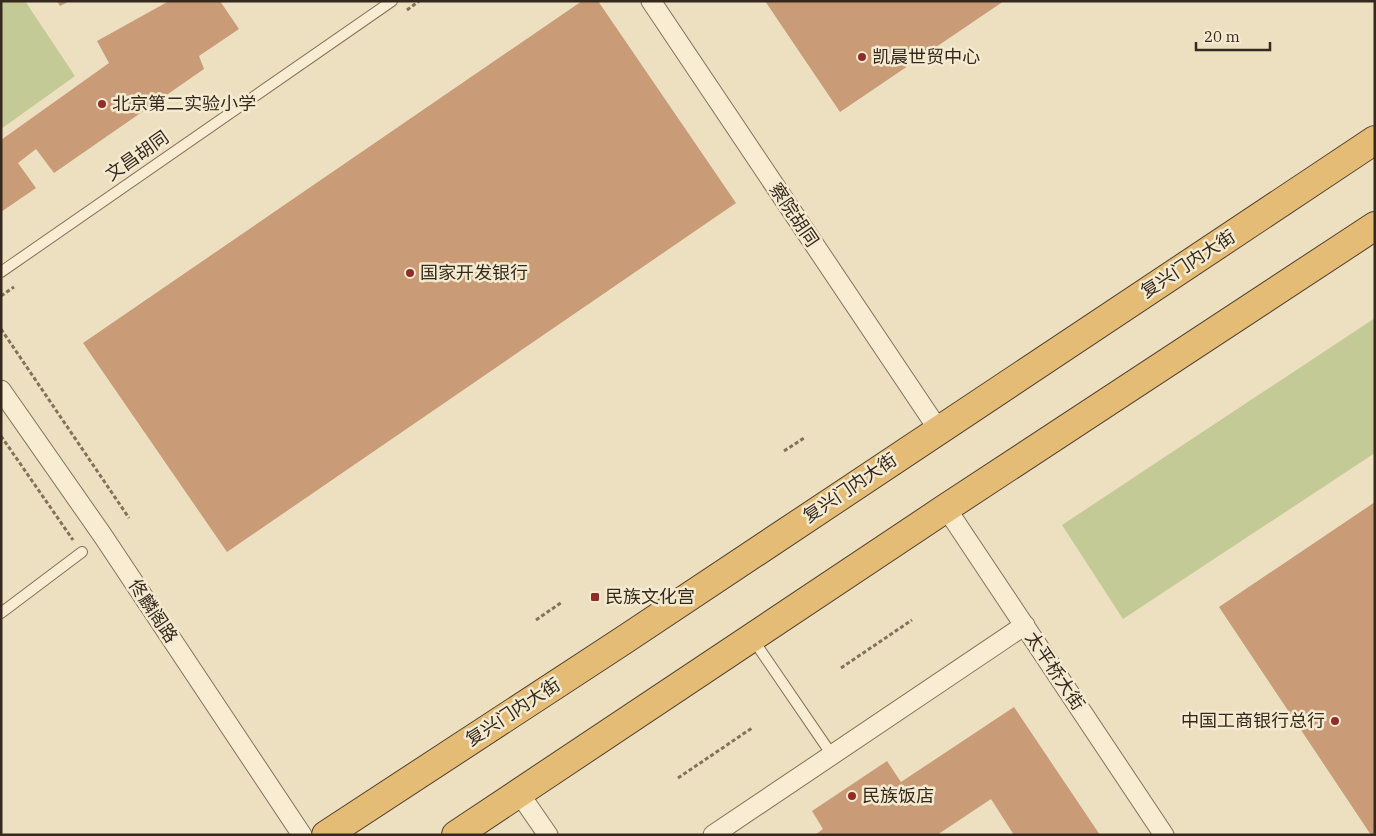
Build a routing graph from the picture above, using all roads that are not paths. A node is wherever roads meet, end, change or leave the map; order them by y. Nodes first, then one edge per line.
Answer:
1 (392, 1) edge
2 (651, 1) edge
3 (1375, 140) edge
4 (1375, 226) edge
5 (1, 272) edge
6 (1, 390) edge
7 (938, 429) junction
8 (946, 508) junction
9 (82, 552) road end
10 (1, 613) edge
11 (1025, 625) junction
12 (752, 638) junction
13 (832, 755) junction
14 (519, 793) junction
15 (302, 835) edge
16 (326, 835) edge
17 (456, 835) edge
18 (548, 835) edge
19 (713, 835) edge
20 (1164, 835) edge

1 - 5 lane, 文昌胡同
2 - 7 street, 察院胡同
3 - 7 highway, 复兴门内大街
4 - 8 highway
6 - 15 street, 佟麟阁路
7 - 16 highway, 复兴门内大街
8 - 11 street, 太平桥大街
8 - 12 highway
9 - 10 lane
11 - 13 street
11 - 20 street, 太平桥大街
12 - 13 lane
12 - 14 highway
13 - 19 street
14 - 17 highway
14 - 18 street

